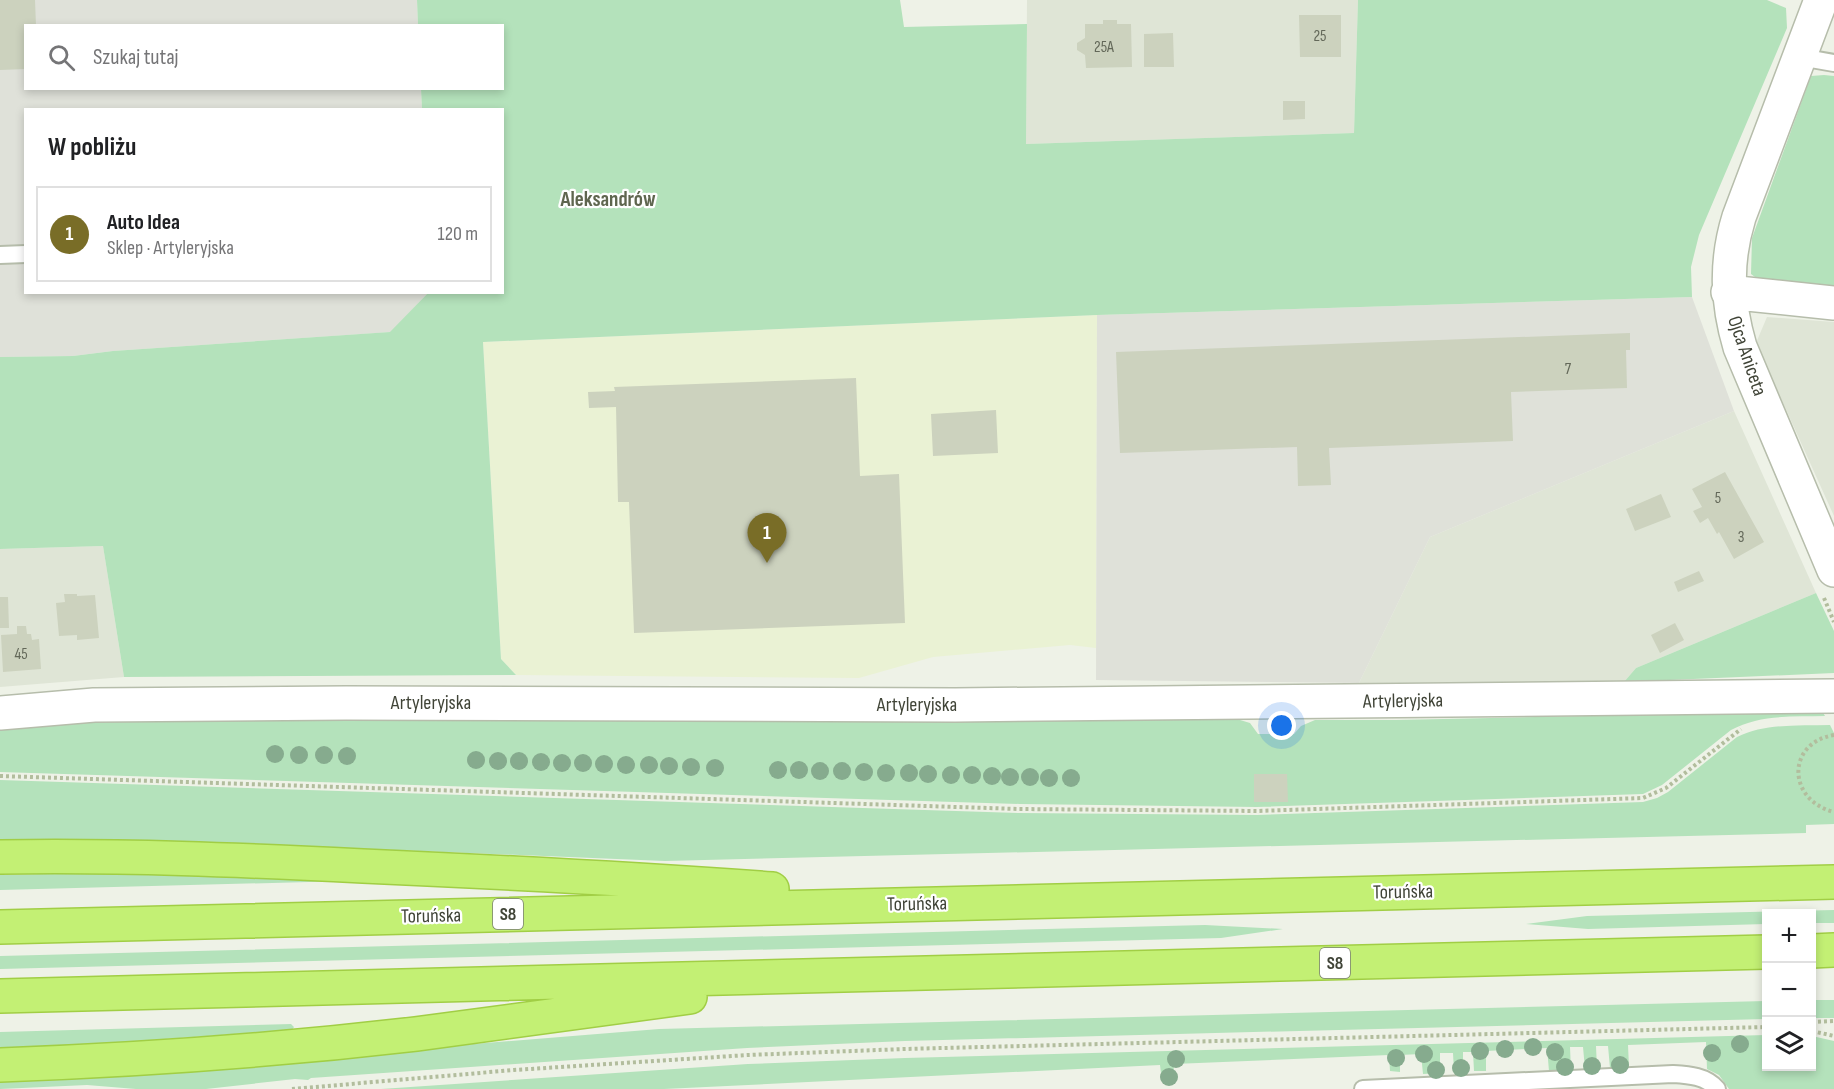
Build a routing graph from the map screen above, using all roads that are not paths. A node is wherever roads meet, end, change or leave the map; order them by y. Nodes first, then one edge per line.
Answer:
1 (1821, 0) edge
2 (1800, 57) junction
3 (1834, 63) edge
4 (24, 254) edge
5 (0, 255) edge
6 (1728, 292) junction
7 (1834, 303) edge
8 (1834, 570) edge
9 (1834, 696) edge
10 (0, 713) edge
11 (0, 857) edge
12 (1834, 882) edge
13 (1016, 902) junction
14 (0, 927) edge
15 (1834, 950) edge
16 (1816, 951) edge
17 (1762, 952) edge
18 (904, 973) junction
19 (0, 996) edge
20 (0, 1065) edge
21 (1363, 1089) edge
22 (1717, 1089) edge

1 - 2 street, Ojca Aniceta
2 - 3 lane
2 - 6 street, Ojca Aniceta
4 - 5 lane
6 - 7 street
6 - 8 street, Ojca Aniceta
9 - 10 street, Artyleryjska
11 - 13 highway
12 - 13 highway, Toruńska / S8
13 - 14 highway, Toruńska / S8
15 - 16 highway
17 - 18 highway, S8
18 - 19 highway, S8
18 - 20 highway
21 - 22 lane

